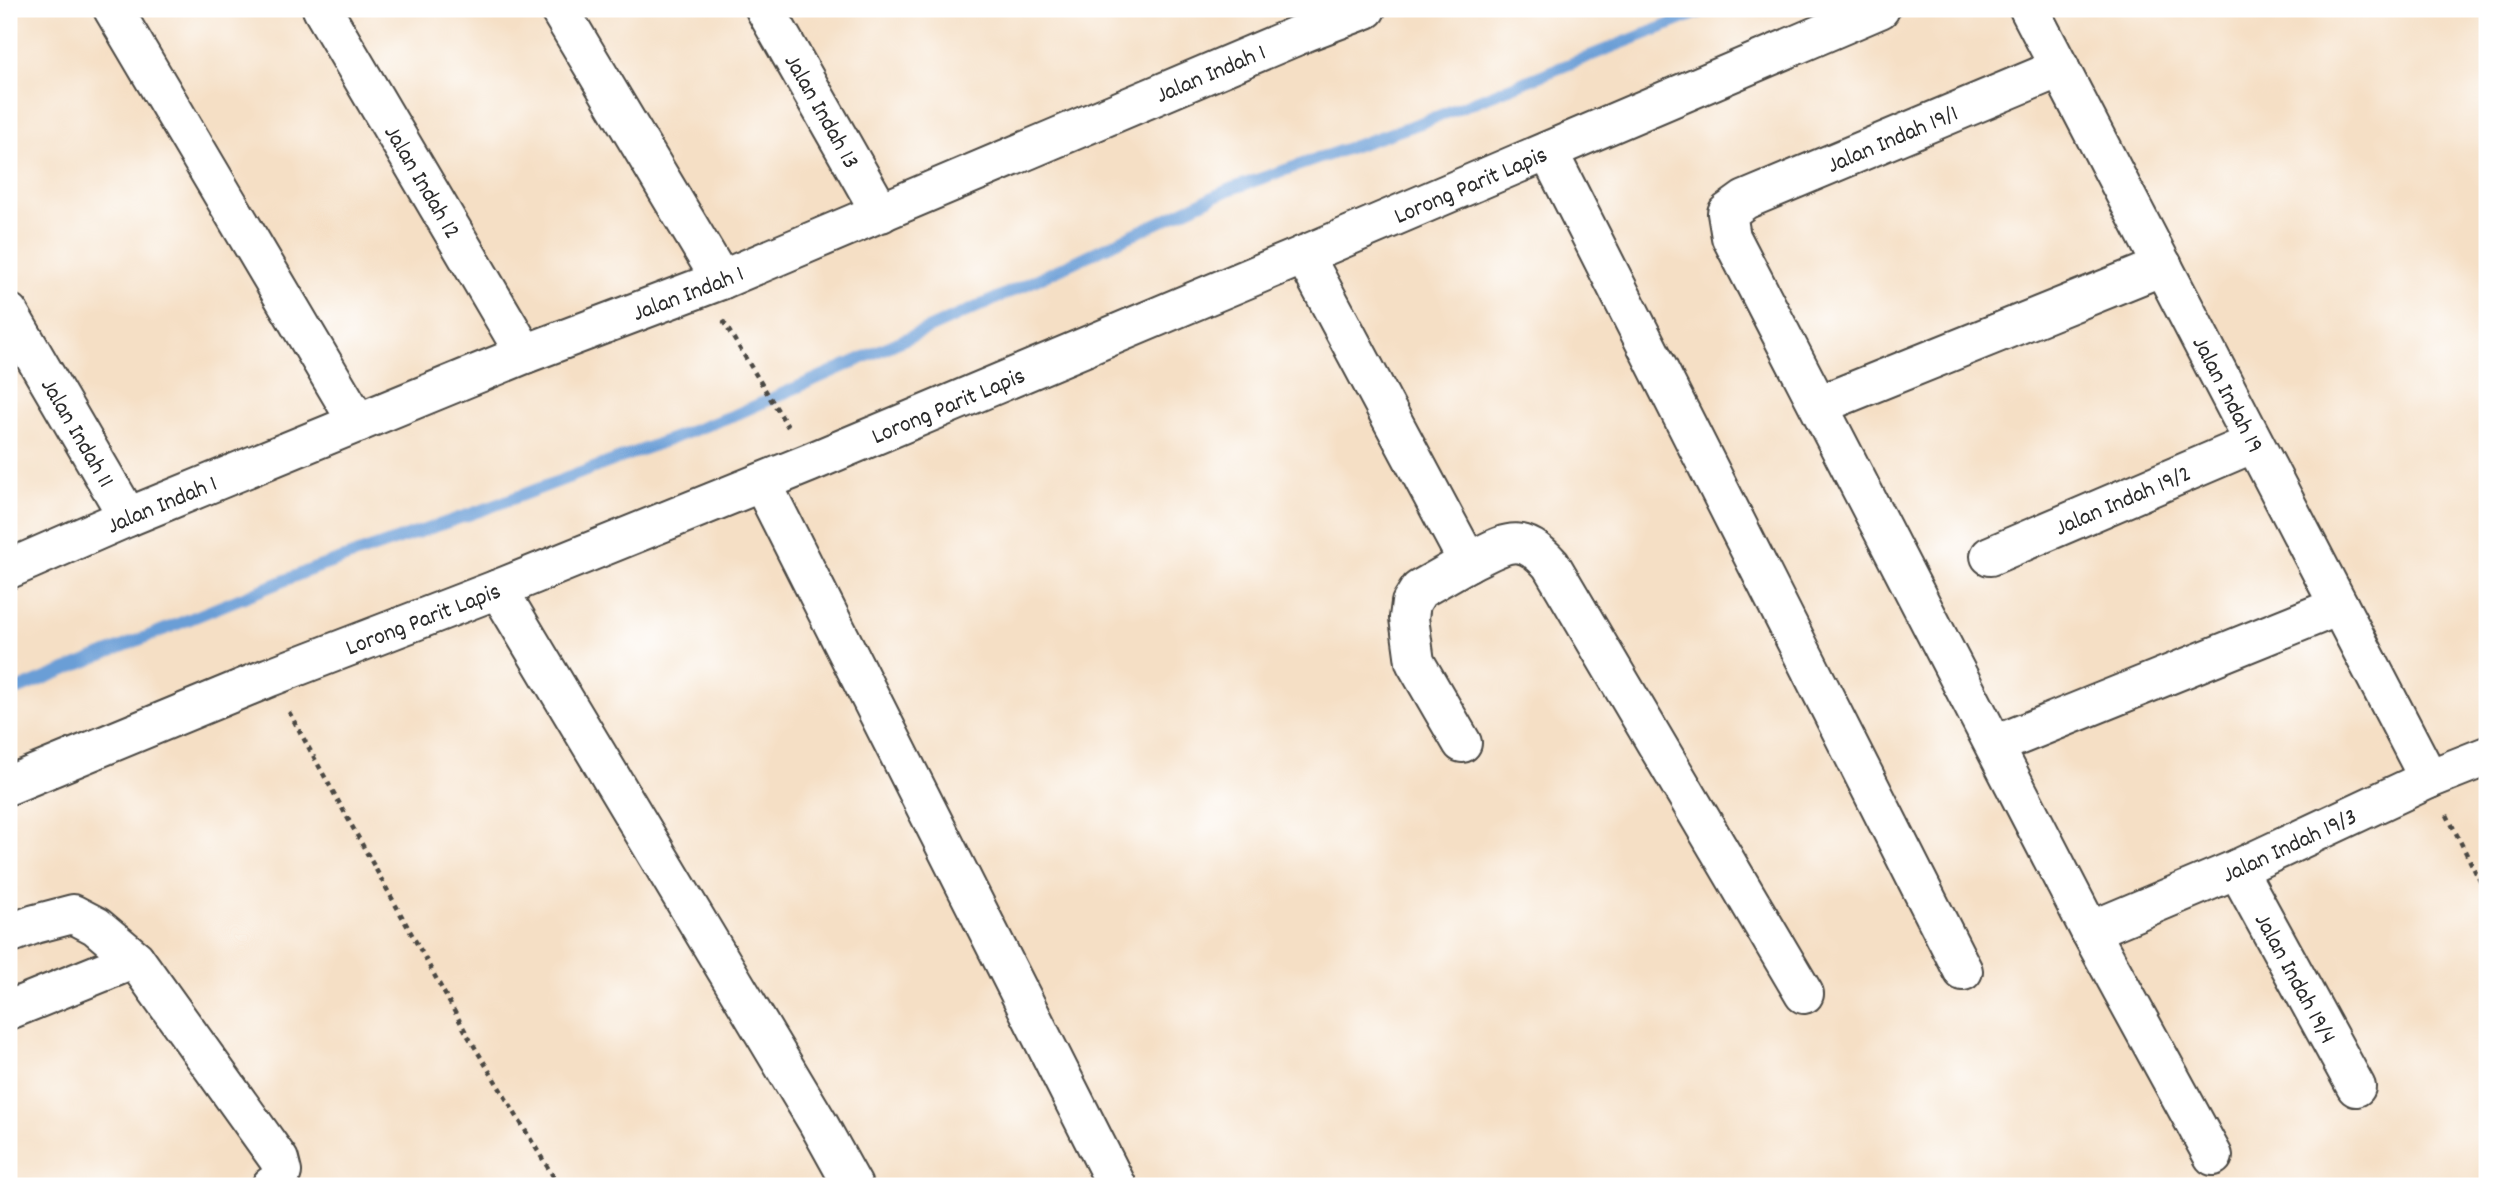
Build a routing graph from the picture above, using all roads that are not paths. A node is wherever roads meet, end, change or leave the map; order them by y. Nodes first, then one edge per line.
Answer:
1 (113, 9) edge
2 (322, 9) edge
3 (559, 9) edge
4 (765, 9) edge
5 (1366, 9) edge
6 (1880, 9) edge
7 (2029, 9) edge
8 (1301, 20) edge
9 (2060, 68) junction
10 (1548, 151) junction
11 (881, 213) junction
12 (1304, 255) junction
13 (2163, 266) junction
14 (712, 284) junction
15 (9, 313) edge
16 (525, 354) junction
17 (1819, 405) junction
18 (358, 423) junction
19 (2255, 443) junction
20 (762, 483) junction
21 (128, 517) junction
22 (1990, 556) dead end
23 (1468, 562) junction
24 (9, 569) edge
25 (498, 589) junction
26 (2339, 606) junction
27 (1461, 743) dead end
28 (1995, 745) junction
29 (2487, 756) edge
30 (2429, 779) junction
31 (9, 785) edge
32 (2237, 869) junction
33 (2090, 930) junction
34 (9, 934) edge
35 (135, 959) junction
36 (1963, 971) dead end
37 (1804, 995) dead end
38 (9, 1010) edge
39 (2356, 1087) dead end
40 (2213, 1156) dead end
41 (274, 1185) edge
42 (853, 1186) edge
43 (1117, 1186) edge

1 - 18 street
2 - 16 street, Jalan Indah 12
3 - 14 street
4 - 11 street, Jalan Indah 13
5 - 8 street, Jalan Indah 1
6 - 10 street, Lorong Parit Lapis
7 - 9 street, Jalan Indah 19
8 - 11 street, Jalan Indah 1
9 - 13 street, Jalan Indah 19
9 - 17 street, Jalan Indah 19/1
10 - 12 street, Lorong Parit Lapis
10 - 36 street
11 - 14 street, Jalan Indah 1
12 - 20 street, Lorong Parit Lapis
12 - 23 street
13 - 17 street
13 - 19 street, Jalan Indah 19
14 - 16 street, Jalan Indah 1
15 - 21 street, Jalan Indah 11
16 - 18 street, Jalan Indah 1
17 - 28 street
18 - 21 street, Jalan Indah 1
19 - 22 street, Jalan Indah 19/2
19 - 26 street, Jalan Indah 19
20 - 25 street, Lorong Parit Lapis
20 - 43 street
21 - 24 street, Jalan Indah 1
23 - 27 street
23 - 37 street
25 - 31 street, Lorong Parit Lapis
25 - 42 street
26 - 28 street
26 - 30 street, Jalan Indah 19
28 - 33 street
29 - 30 street, Jalan Indah 19/3
30 - 32 street, Jalan Indah 19/3
32 - 33 street, Jalan Indah 19/3
32 - 39 street, Jalan Indah 19/4
33 - 40 street
34 - 35 street
35 - 38 street
35 - 41 street

